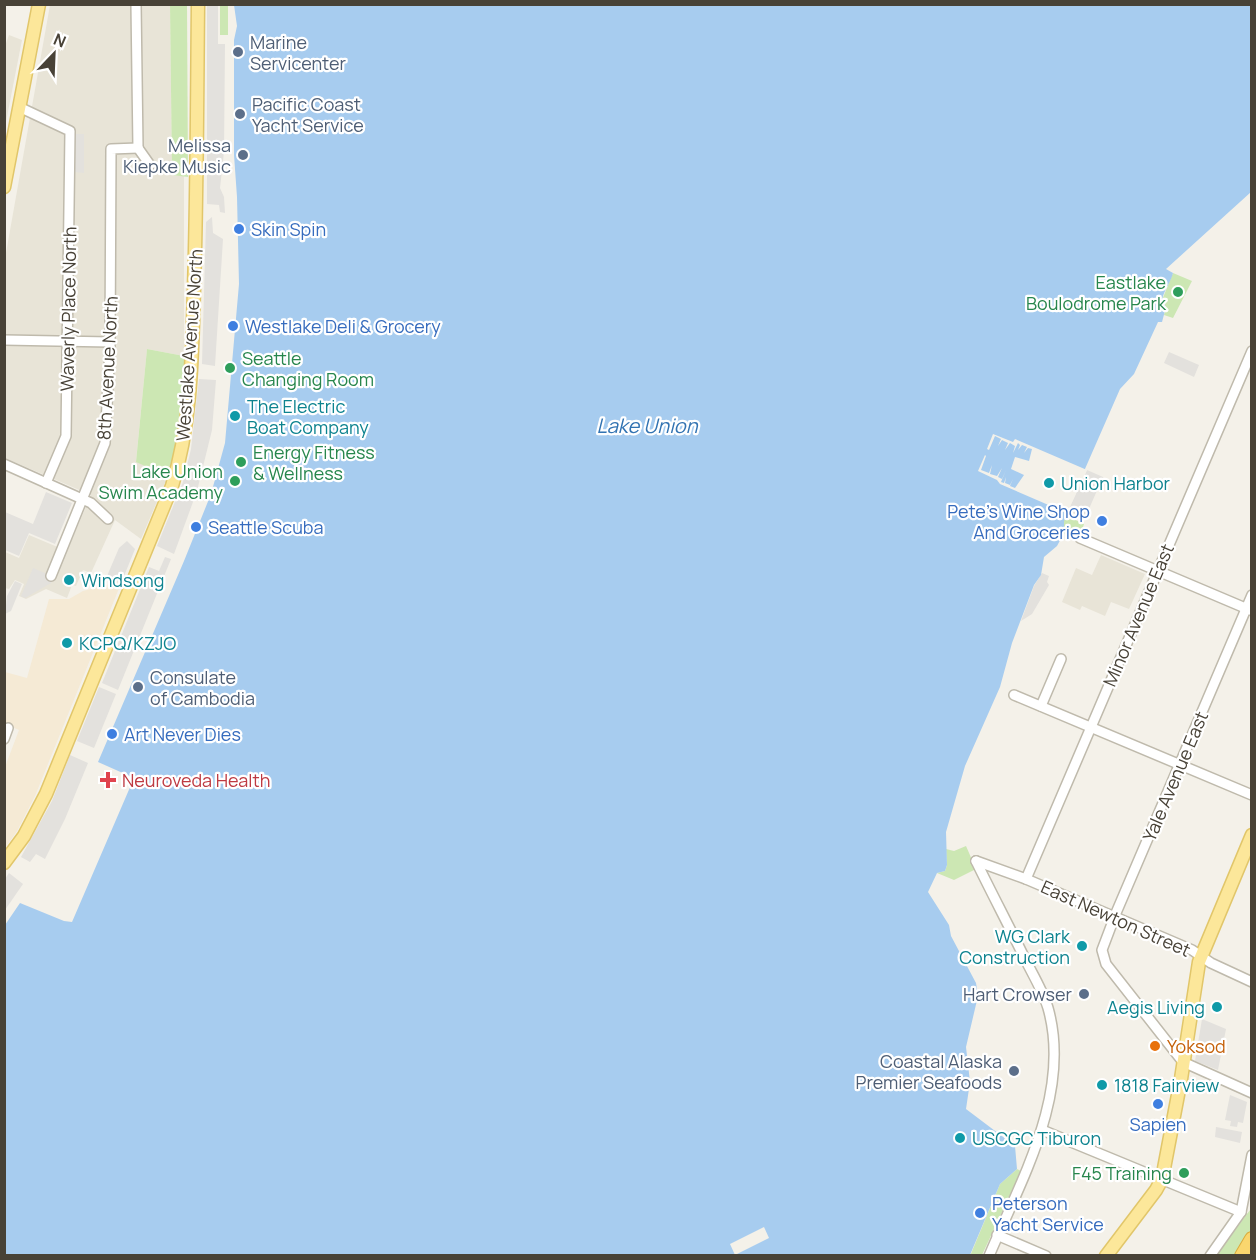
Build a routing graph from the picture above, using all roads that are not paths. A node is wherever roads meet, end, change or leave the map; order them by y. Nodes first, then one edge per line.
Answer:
1 (136, 4) edge
2 (198, 4) edge
3 (37, 6) edge
4 (19, 107) junction
5 (138, 148) junction
6 (150, 165) dead end
7 (4, 187) edge
8 (4, 340) edge
9 (67, 341) junction
10 (110, 342) junction
11 (1251, 351) edge
12 (4, 464) edge
13 (46, 483) junction
14 (83, 499) junction
15 (108, 519) dead end
16 (1080, 538) dead end
17 (1157, 570) junction
18 (51, 576) dead end
19 (1251, 595) edge
20 (1249, 609) edge
21 (1061, 659) dead end
22 (1014, 695) dead end
23 (1041, 706) junction
24 (1091, 727) junction
25 (8, 728) dead end
26 (4, 739) edge
27 (1180, 765) junction
28 (1251, 795) edge
29 (1251, 835) edge
30 (4, 863) edge
31 (1026, 879) junction
32 (1114, 917) junction
33 (1201, 956) junction
34 (1251, 982) edge
35 (1183, 1062) junction
36 (1251, 1092) edge
37 (1042, 1130) junction
38 (1251, 1155) edge
39 (1162, 1179) junction
40 (1241, 1212) junction
41 (997, 1235) junction
42 (1251, 1239) edge
43 (989, 1256) edge
44 (1046, 1256) edge
45 (1106, 1256) edge
46 (1209, 1256) edge
47 (1242, 1256) edge

1 - 5 street
2 - 30 main road, Westlake Avenue North
3 - 4 main road
4 - 7 main road
4 - 9 street, Waverly Place North
5 - 6 street
5 - 10 street, 8th Avenue North
8 - 9 street
9 - 10 street
9 - 13 street, Waverly Place North
10 - 14 street, 8th Avenue North
11 - 17 street, Minor Avenue East
12 - 13 street
13 - 14 street
14 - 15 street
14 - 18 street, 8th Avenue North
16 - 17 street
17 - 20 street
17 - 24 street, Minor Avenue East
19 - 20 street, Yale Avenue East
20 - 27 street, Yale Avenue East
21 - 23 street
22 - 23 street
23 - 24 street
24 - 27 street
24 - 31 street, Minor Avenue East
25 - 26 street
27 - 28 street
27 - 32 street, Yale Avenue East
29 - 33 main road
31 - 32 street, East Newton Street
31 - 37 street, East Newton Street
32 - 33 street, East Newton Street
32 - 35 street, Yale Avenue East
33 - 34 street, East Newton Street
33 - 35 main road
35 - 36 street
35 - 39 main road
37 - 39 street
37 - 41 street
38 - 40 street
39 - 40 street
39 - 45 main road
40 - 46 street
41 - 43 street
41 - 44 street
42 - 47 highway

